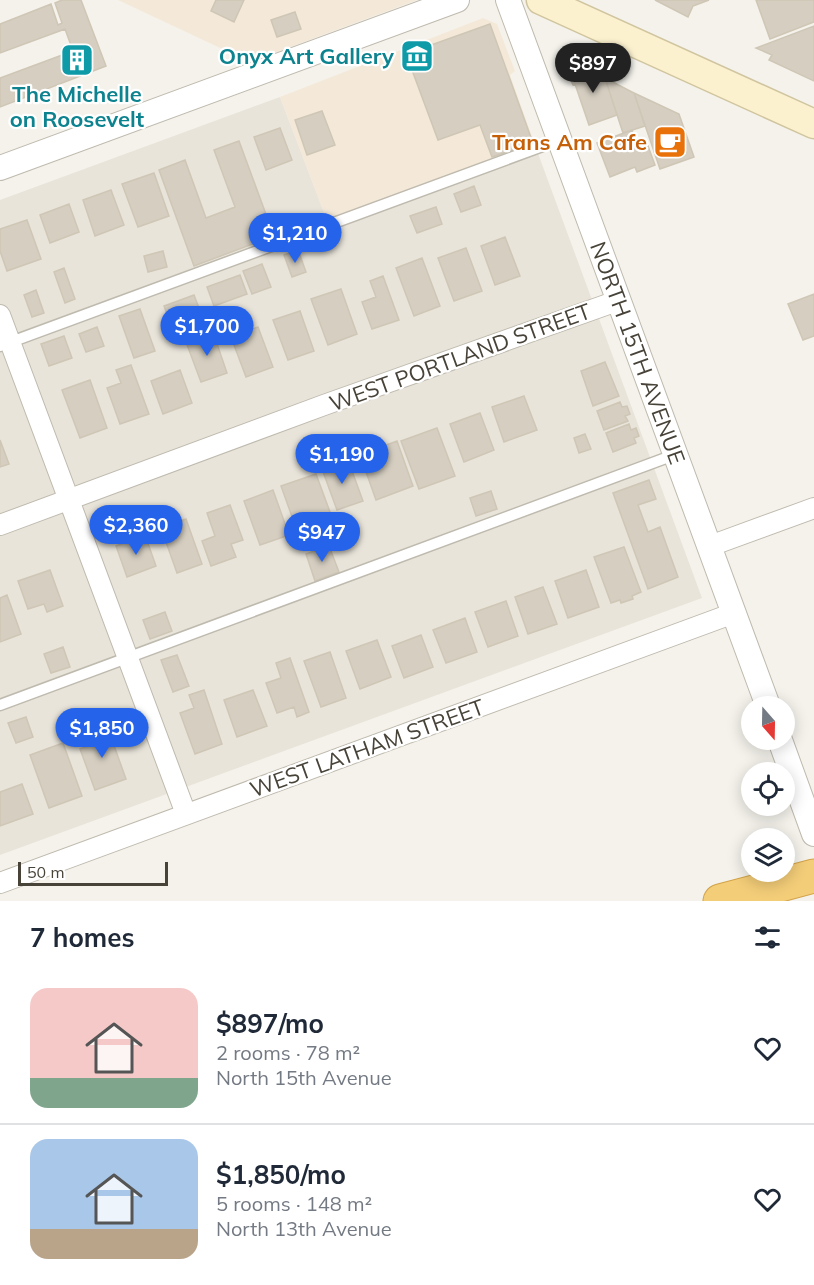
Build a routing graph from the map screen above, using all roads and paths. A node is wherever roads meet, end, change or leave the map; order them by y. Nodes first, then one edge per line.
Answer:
1 (457, 0) edge
2 (508, 0) edge
3 (541, 0) edge
4 (814, 124) edge
5 (559, 140) junction
6 (0, 168) edge
7 (617, 301) junction
8 (0, 315) edge
9 (5, 344) edge
10 (674, 455) junction
11 (69, 500) junction
12 (814, 508) edge
13 (0, 525) edge
14 (710, 546) junction
15 (734, 613) junction
16 (128, 657) junction
17 (764, 696) edge
18 (0, 705) edge
19 (784, 750) edge
20 (186, 814) junction
21 (814, 834) edge
22 (814, 876) edge
23 (0, 883) edge
24 (731, 898) edge

1 - 6 street
2 - 5 street, NORTH 15TH AVENUE
3 - 4 main road
5 - 7 street, NORTH 15TH AVENUE
5 - 9 lane
7 - 10 street, NORTH 15TH AVENUE
7 - 11 street, WEST PORTLAND STREET
8 - 9 street
9 - 11 street
10 - 14 street, NORTH 15TH AVENUE
10 - 16 lane
11 - 13 street, WEST PORTLAND STREET
11 - 16 street
12 - 14 street
14 - 15 street, NORTH 15TH AVENUE
15 - 17 street, NORTH 15TH AVENUE
15 - 20 street, WEST LATHAM STREET
16 - 18 lane
16 - 20 street
19 - 21 street
20 - 23 street, WEST LATHAM STREET
22 - 24 highway

